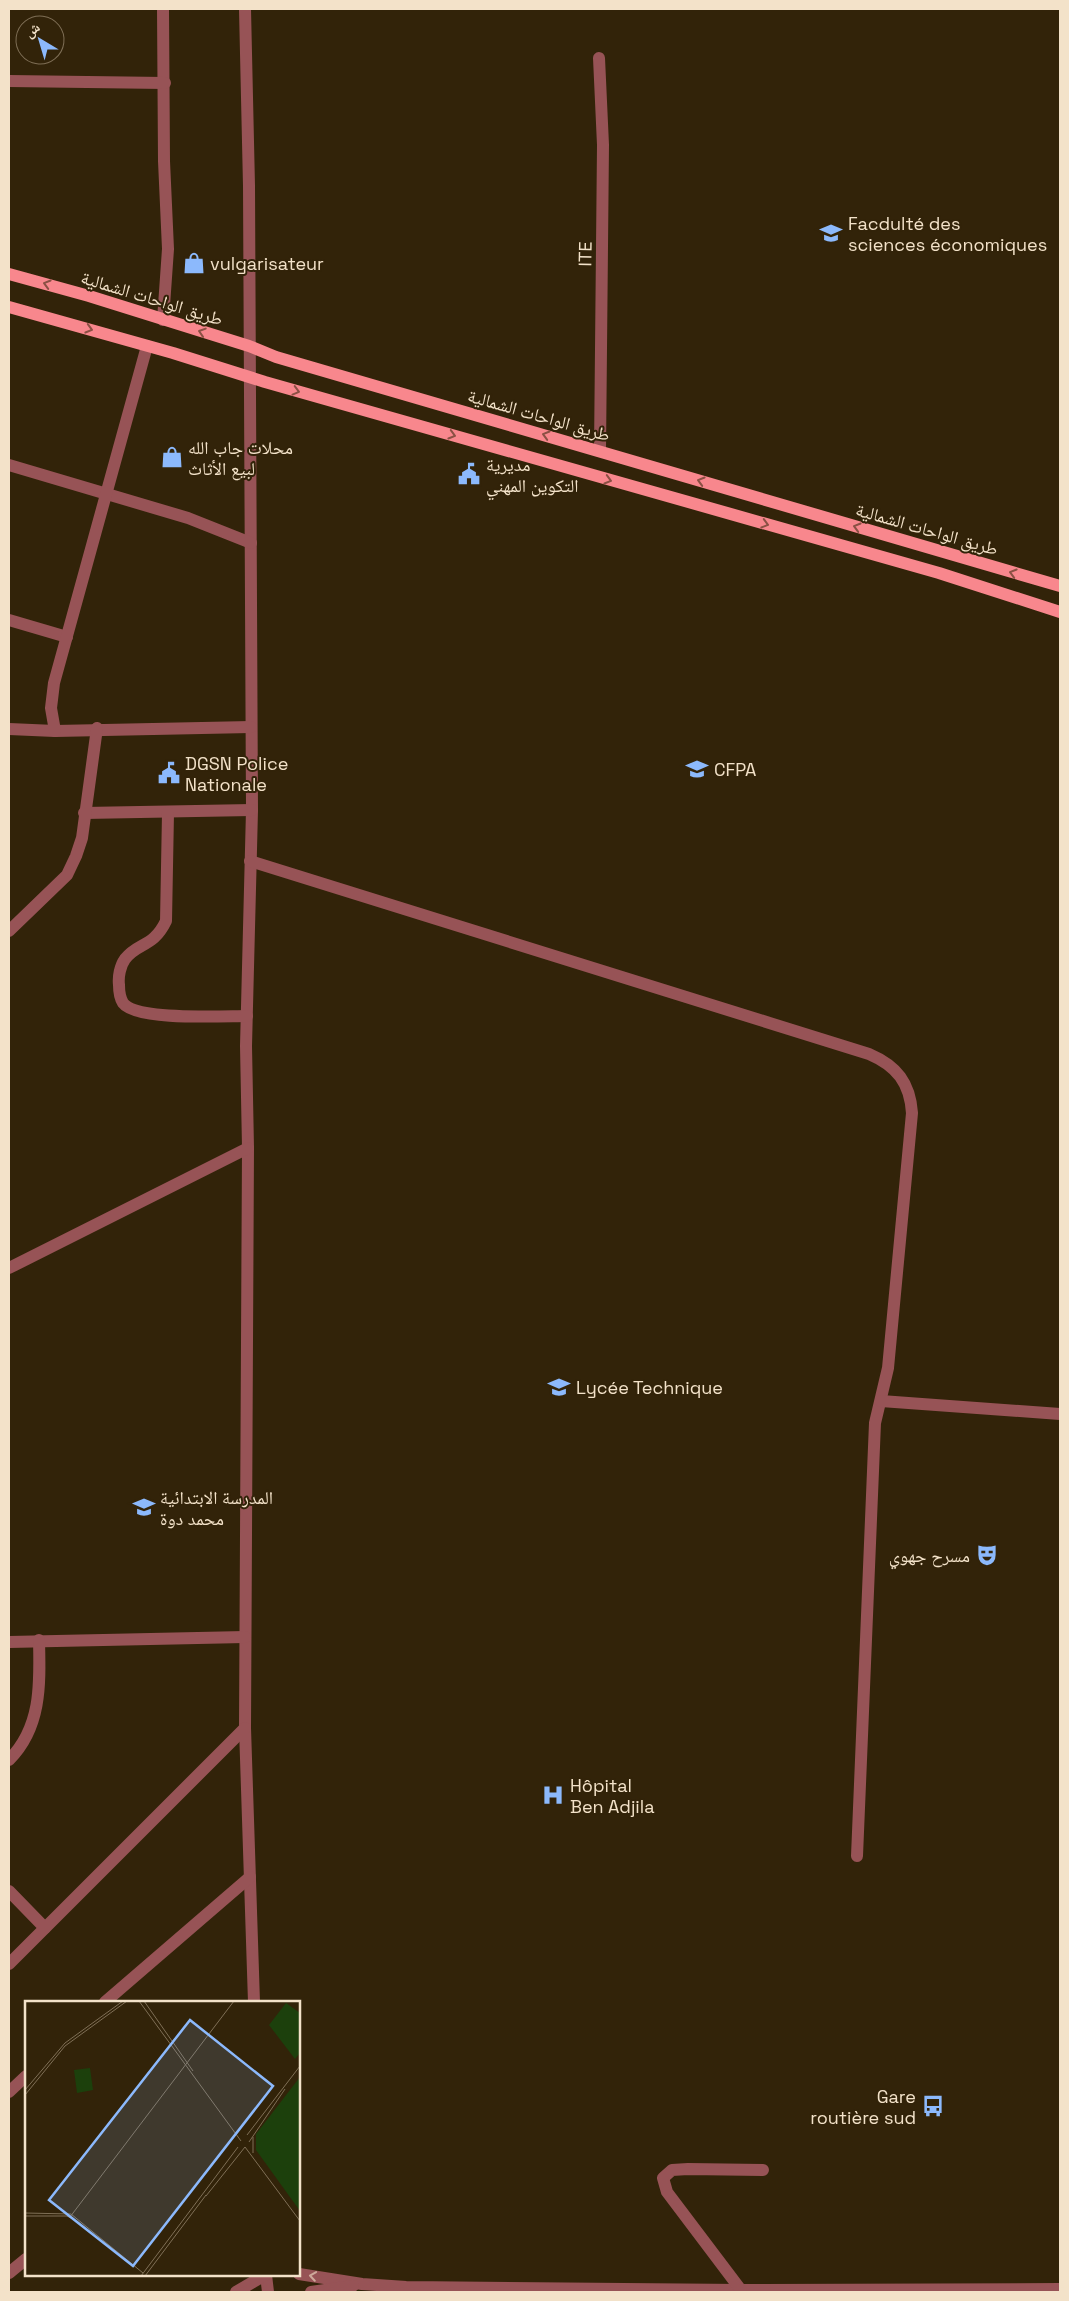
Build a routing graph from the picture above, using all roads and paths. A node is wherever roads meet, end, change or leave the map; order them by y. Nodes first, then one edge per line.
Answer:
1 (163, 9) edge
2 (245, 9) edge
3 (600, 58) dead end
4 (9, 81) edge
5 (165, 83) junction
6 (9, 274) edge
7 (9, 306) edge
8 (163, 320) junction
9 (147, 346) junction
10 (248, 346) junction
11 (249, 378) junction
12 (600, 451) junction
13 (9, 465) edge
14 (106, 493) junction
15 (251, 543) junction
16 (1060, 586) edge
17 (1060, 612) edge
18 (9, 620) edge
19 (67, 637) junction
20 (251, 726) junction
21 (97, 728) junction
22 (9, 729) edge
23 (54, 731) junction
24 (252, 810) junction
25 (84, 813) junction
26 (168, 813) junction
27 (250, 861) junction
28 (9, 931) edge
29 (247, 1016) junction
30 (248, 1148) junction
31 (9, 1268) edge
32 (881, 1401) junction
33 (1060, 1414) edge
34 (245, 1637) junction
35 (39, 1640) junction
36 (9, 1642) edge
37 (245, 1728) junction
38 (9, 1760) edge
39 (857, 1856) dead end
40 (250, 1877) junction
41 (9, 1891) edge
42 (45, 1928) junction
43 (9, 1964) edge
44 (106, 2001) edge
45 (254, 2001) edge
46 (25, 2077) edge
47 (9, 2092) edge
48 (763, 2170) dead end
49 (25, 2259) edge
50 (9, 2274) edge
51 (300, 2274) edge
52 (263, 2276) edge
53 (265, 2276) edge
54 (346, 2287) edge
55 (1060, 2289) edge
56 (741, 2290) junction
57 (649, 2291) edge
58 (887, 2291) edge
59 (236, 2292) edge
60 (268, 2292) edge
61 (311, 2292) edge

1 - 5 street
2 - 10 street
3 - 12 street, ITE
4 - 5 street
5 - 8 street
8 -> 6 main road, طريق الواحات الشمالية
7 -> 9 main road
10 -> 8 main road, طريق الواحات الشمالية
9 - 11 main road
9 - 14 street
10 - 11 street
12 -> 10 main road, طريق الواحات الشمالية
11 - 15 street
11 -> 17 main road
16 -> 12 main road, طريق الواحات الشمالية
13 - 14 street
14 - 15 street
14 - 19 street
15 - 20 street
18 - 19 street
19 - 23 street
20 - 21 street
20 - 24 street
21 - 23 street
21 - 25 street
22 - 23 street
24 - 26 street
24 - 27 street
25 - 26 street
25 - 28 street
26 - 29 street
27 - 29 street
27 - 32 street
29 - 30 street
30 - 31 street
30 - 34 street
32 - 33 street
32 - 39 street
34 - 35 street
34 - 37 street
35 - 36 street
35 - 38 street
37 - 40 street
37 - 42 street
40 - 44 street
40 - 45 street
41 - 42 street
42 - 43 street
46 - 47 street
48 - 56 street
49 - 50 street
54 -> 51 street
52 - 59 street
53 - 60 street
54 - 57 street
54 - 61 street
55 - 58 street
56 - 57 street
56 - 58 street

